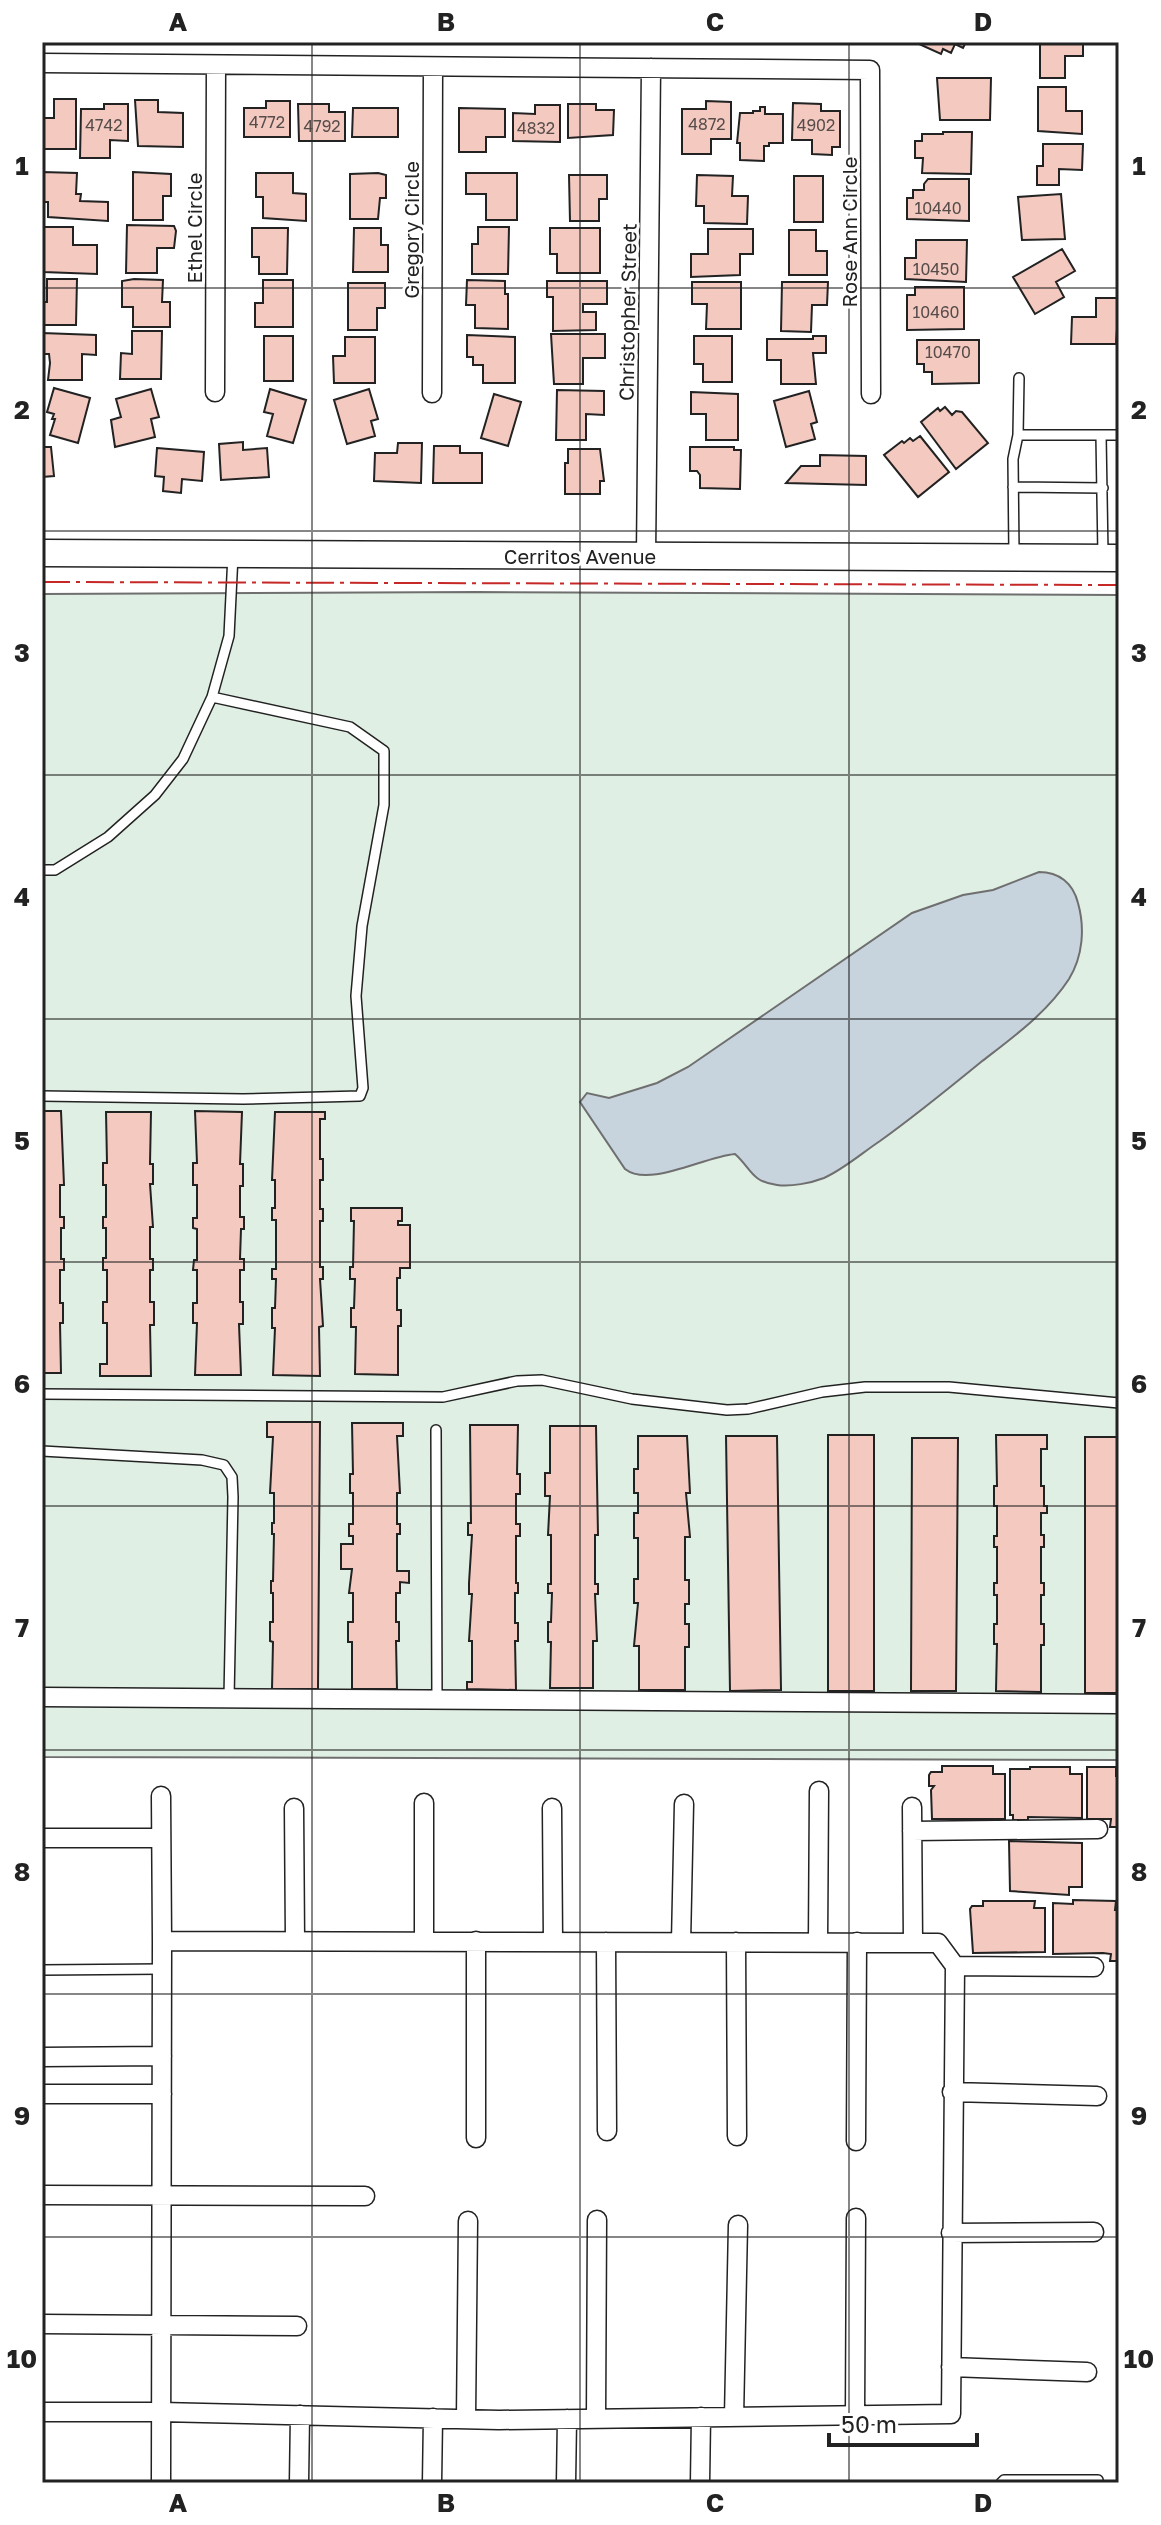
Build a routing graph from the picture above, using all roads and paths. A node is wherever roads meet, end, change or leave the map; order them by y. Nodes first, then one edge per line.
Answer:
1 (42, 63) edge
2 (216, 65) junction
3 (433, 67) junction
4 (651, 68) junction
5 (1019, 378) dead end
6 (215, 392) dead end
7 (432, 393) dead end
8 (871, 394) dead end
9 (1018, 435) junction
10 (1101, 435) junction
11 (1119, 435) edge
12 (1013, 487) junction
13 (1103, 488) junction
14 (42, 553) edge
15 (233, 554) junction
16 (646, 556) junction
17 (1014, 557) junction
18 (1111, 558) edge
19 (212, 697) junction
20 (42, 870) edge
21 (42, 1096) edge
22 (42, 1394) edge
23 (1119, 1403) edge
24 (436, 1430) dead end
25 (42, 1451) edge
26 (42, 1697) edge
27 (229, 1698) junction
28 (437, 1700) junction
29 (1119, 1704) edge
30 (819, 1791) dead end
31 (161, 1796) dead end
32 (424, 1803) dead end
33 (684, 1804) dead end
34 (912, 1807) dead end
35 (294, 1808) dead end
36 (552, 1808) dead end
37 (1098, 1829) dead end
38 (912, 1831) junction
39 (42, 1838) edge
40 (161, 1838) junction
41 (162, 1941) junction
42 (295, 1941) junction
43 (424, 1941) junction
44 (476, 1941) junction
45 (553, 1942) junction
46 (606, 1942) junction
47 (681, 1942) junction
48 (736, 1942) junction
49 (818, 1942) junction
50 (857, 1942) junction
51 (913, 1943) junction
52 (955, 1966) junction
53 (1094, 1967) dead end
54 (162, 1969) junction
55 (42, 1970) edge
56 (162, 2056) junction
57 (42, 2057) edge
58 (952, 2092) junction
59 (42, 2094) edge
60 (162, 2094) junction
61 (1097, 2096) dead end
62 (607, 2131) dead end
63 (737, 2136) dead end
64 (476, 2138) dead end
65 (856, 2141) dead end
66 (42, 2195) edge
67 (365, 2196) dead end
68 (162, 2197) junction
69 (856, 2218) dead end
70 (597, 2220) dead end
71 (468, 2221) dead end
72 (738, 2225) dead end
73 (1094, 2232) dead end
74 (951, 2233) junction
75 (42, 2324) edge
76 (162, 2324) junction
77 (297, 2326) dead end
78 (951, 2367) junction
79 (1087, 2372) dead end
80 (42, 2412) edge
81 (161, 2412) junction
82 (300, 2415) junction
83 (855, 2415) junction
84 (701, 2417) junction
85 (734, 2417) junction
86 (433, 2418) junction
87 (466, 2419) junction
88 (567, 2419) junction
89 (596, 2419) junction
90 (161, 2483) edge
91 (299, 2483) edge
92 (432, 2483) edge
93 (566, 2483) edge
94 (700, 2483) edge
95 (1001, 2483) edge
96 (1098, 2483) edge

1 - 2 street
2 - 3 street
2 - 6 street, Ethel Circle
3 - 4 street
3 - 7 street, Gregory Circle
4 - 8 street, Rose Ann Circle
4 - 16 street, Christopher Street
5 - 9 lane
9 - 10 lane
9 - 12 lane
10 - 11 lane
10 - 13 lane
12 - 13 lane
12 - 17 lane
13 - 18 lane
14 - 15 main road, Cerritos Avenue
15 - 16 main road, Cerritos Avenue
15 - 19 lane
16 - 17 main road, Cerritos Avenue
17 - 18 main road, Cerritos Avenue
19 - 20 lane
19 - 21 lane
22 - 23 lane
24 - 28 lane
25 - 27 lane
26 - 27 street
27 - 28 street
28 - 29 street
30 - 49 street
31 - 40 street
32 - 43 street
33 - 47 street
34 - 38 street
35 - 42 street
36 - 45 street
37 - 38 street
38 - 51 street
39 - 40 street
40 - 41 street
41 - 42 street
41 - 54 street
42 - 43 street
43 - 44 street
44 - 45 street
44 - 64 street
45 - 46 street
46 - 47 street
46 - 62 street
47 - 48 street
48 - 49 street
48 - 63 street
49 - 50 street
50 - 51 street
50 - 65 street
51 - 52 street
52 - 53 street
52 - 58 street
54 - 55 lane
54 - 56 street
56 - 57 street
56 - 60 street
58 - 61 street
58 - 74 street
59 - 60 street
60 - 68 street
66 - 68 street
67 - 68 street
68 - 76 street
69 - 83 street
70 - 89 street
71 - 87 street
72 - 85 street
73 - 74 street
74 - 78 street
75 - 76 street
76 - 77 street
76 - 81 street
78 - 79 street
78 - 83 street
80 - 81 street
81 - 82 street
81 - 90 street
82 - 86 street
82 - 91 street
83 - 85 street
84 - 85 street
84 - 89 street
84 - 94 street
86 - 87 street
86 - 92 street
87 - 88 street
88 - 89 street
88 - 93 street
95 - 96 lane

